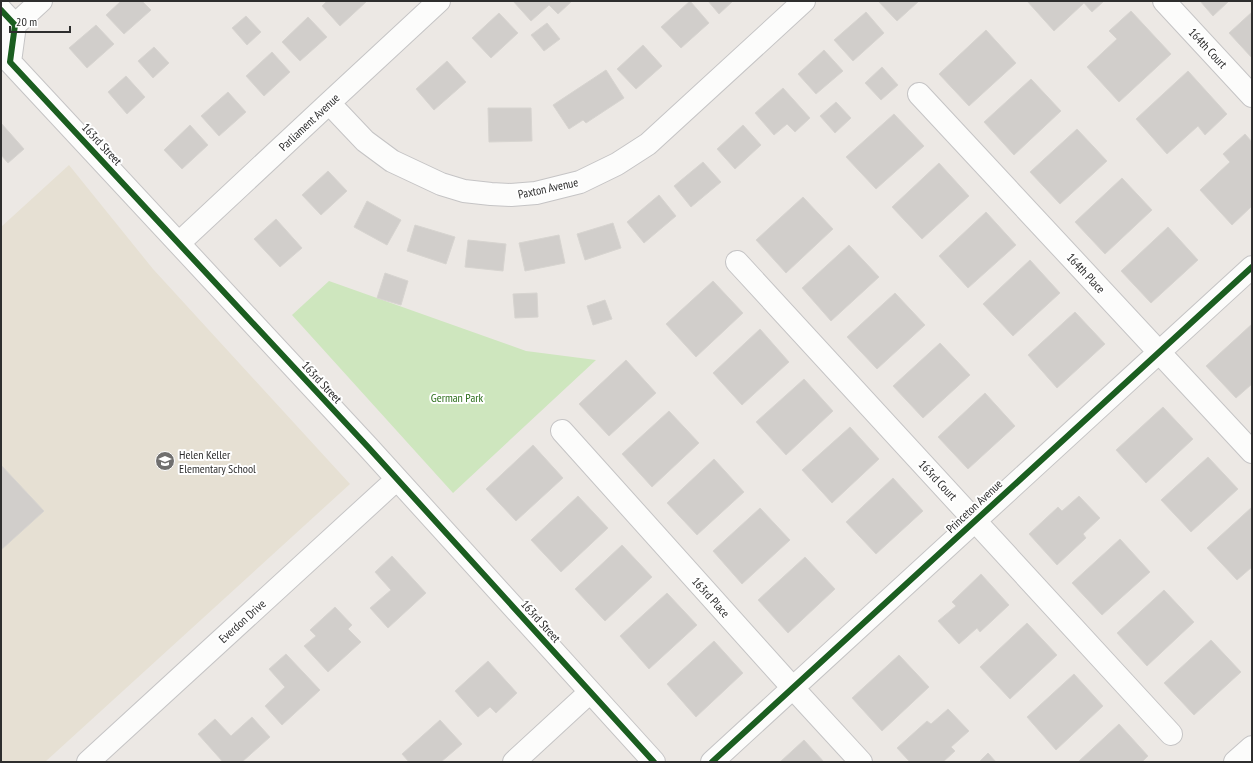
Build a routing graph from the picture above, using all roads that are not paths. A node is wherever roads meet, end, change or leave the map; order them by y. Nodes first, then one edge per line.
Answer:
1 (41, 1) edge
2 (439, 1) edge
3 (804, 1) edge
4 (1164, 1) edge
5 (6, 24) edge
6 (919, 94) dead end
7 (1252, 96) edge
8 (329, 103) junction
9 (179, 244) junction
10 (737, 262) dead end
11 (1252, 267) edge
12 (1158, 352) junction
13 (562, 431) dead end
14 (1252, 452) edge
15 (396, 479) junction
16 (975, 520) junction
17 (792, 687) junction
18 (590, 692) junction
19 (1171, 734) dead end
20 (1252, 747) edge
21 (88, 762) edge
22 (514, 762) edge
23 (654, 762) edge
24 (712, 762) edge
25 (861, 762) edge
26 (1235, 762) edge

1 - 5 street
2 - 8 street, Parliament Avenue
3 - 8 street, Paxton Avenue
4 - 7 street, 164th Court
5 - 9 street, 163rd Street
6 - 12 street, 164th Place
8 - 9 street, Parliament Avenue
9 - 15 street, 163rd Street
10 - 16 street, 163rd Court
11 - 12 street, Princeton Avenue
12 - 14 street, 164th Place
12 - 16 street, Princeton Avenue
13 - 17 street, 163rd Place
15 - 18 street, 163rd Street
15 - 21 street, Everdon Drive
16 - 17 street, Princeton Avenue
16 - 19 street, 163rd Court
17 - 24 street, Princeton Avenue
17 - 25 street, 163rd Place
18 - 22 street
18 - 23 street, 163rd Street
20 - 26 street

